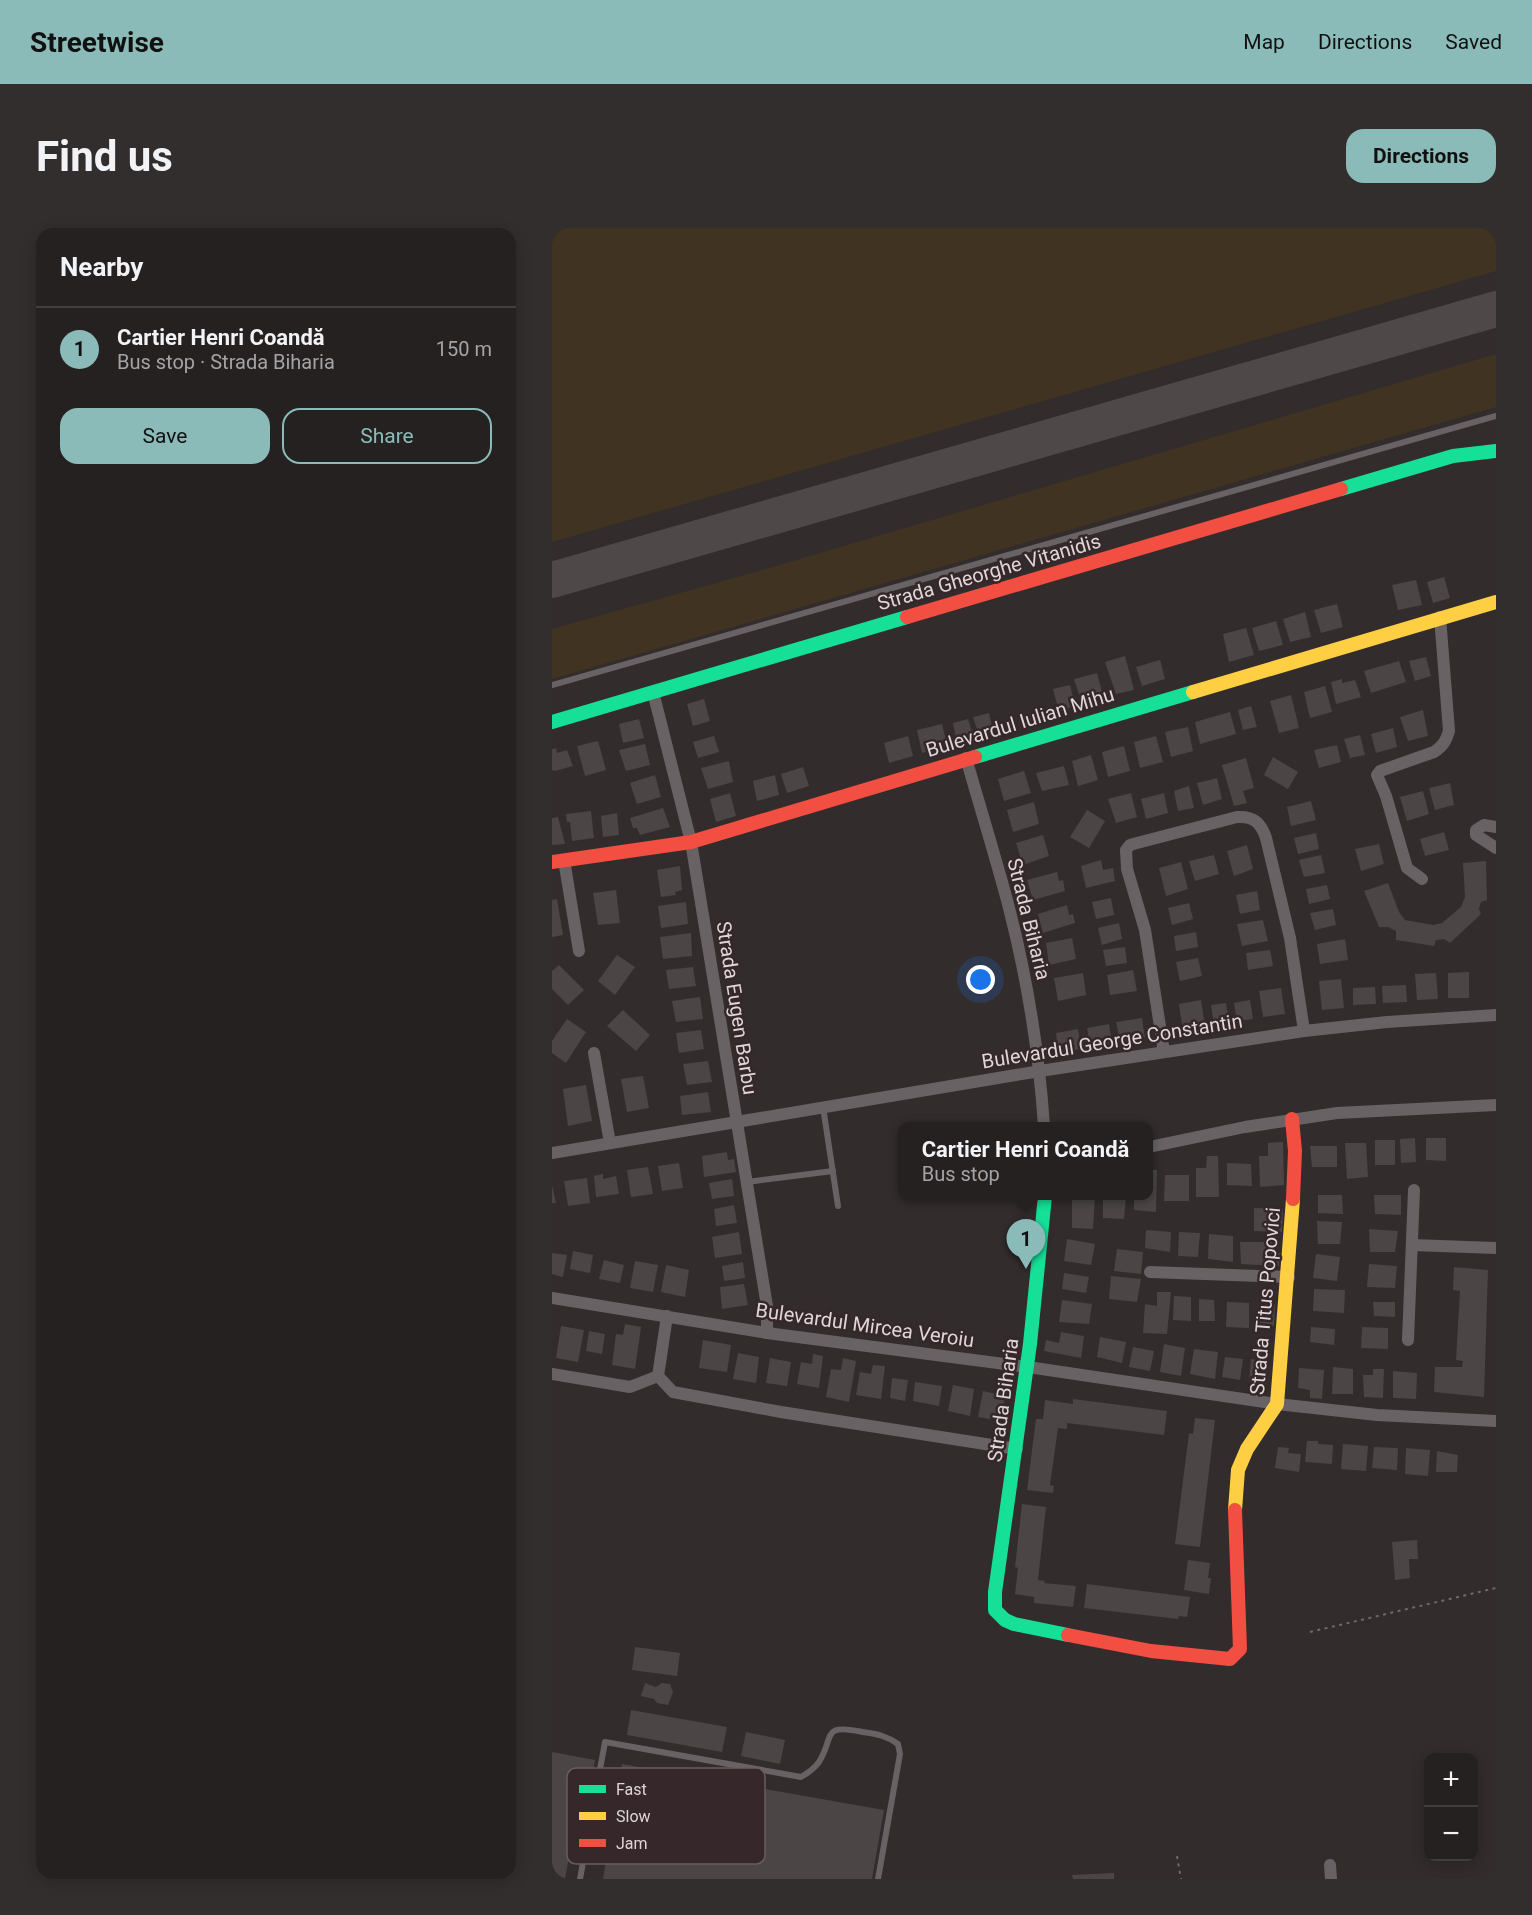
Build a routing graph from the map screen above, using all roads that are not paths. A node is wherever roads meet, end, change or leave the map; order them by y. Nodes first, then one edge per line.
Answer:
1 (1496, 417) edge
2 (1496, 452) edge
3 (1496, 602) edge
4 (1440, 617) junction
5 (552, 685) edge
6 (653, 692) junction
7 (552, 722) edge
8 (966, 758) junction
9 (1496, 827) edge
10 (691, 842) junction
11 (1496, 848) edge
12 (558, 861) edge
13 (1422, 879) dead end
14 (579, 951) dead end
15 (1496, 1015) edge
16 (1304, 1031) junction
17 (1164, 1052) junction
18 (594, 1053) dead end
19 (1040, 1071) junction
20 (823, 1106) junction
21 (1496, 1106) edge
22 (1292, 1119) junction
23 (736, 1120) junction
24 (1044, 1122) edge
25 (610, 1143) junction
26 (1153, 1146) edge
27 (552, 1153) edge
28 (833, 1171) junction
29 (746, 1182) junction
30 (1414, 1190) dead end
31 (1046, 1200) edge
32 (838, 1206) dead end
33 (1412, 1245) junction
34 (1496, 1248) edge
35 (1150, 1272) dead end
36 (1289, 1278) junction
37 (552, 1298) edge
38 (667, 1316) junction
39 (767, 1333) junction
40 (1408, 1340) dead end
41 (1028, 1367) junction
42 (552, 1374) edge
43 (658, 1376) junction
44 (1277, 1404) junction
45 (1496, 1421) edge
46 (1017, 1449) junction
47 (995, 1610) joint
48 (599, 1768) edge
49 (750, 1768) edge
50 (765, 1771) edge
51 (583, 1864) edge
52 (1330, 1865) dead end
53 (580, 1879) edge
54 (878, 1879) edge
55 (1331, 1879) edge

1 - 5 lane
2 - 6 street, Strada Gheorghe Vitanidis
3 - 4 street, Bulevardul Iulian Mihu
4 - 8 street, Bulevardul Iulian Mihu
4 - 13 street
6 - 7 street, Strada Gheorghe Vitanidis
6 - 10 street, Strada Eugen Barbu
8 - 10 street, Bulevardul Iulian Mihu
8 - 19 street, Strada Biharia
9 - 11 street
10 - 12 street, Bulevardul Iulian Mihu
10 - 23 street, Strada Eugen Barbu
12 - 14 street
15 - 16 street, Bulevardul George Constantin
16 - 17 street, Bulevardul George Constantin
16 - 17 street
17 - 19 street, Bulevardul George Constantin
18 - 25 street
19 - 20 street, Bulevardul George Constantin
19 - 24 street, Strada Biharia
20 - 23 street, Bulevardul George Constantin
20 - 28 lane
21 - 22 street
22 - 26 street
22 - 36 street, Strada Titus Popovici
23 - 25 street
23 - 29 street, Strada Eugen Barbu
25 - 27 street
28 - 29 lane
28 - 32 lane
29 - 39 street, Strada Eugen Barbu
30 - 33 street
31 - 41 street, Strada Biharia
33 - 34 street
33 - 40 street
35 - 36 street
36 - 44 street, Strada Titus Popovici
37 - 38 street, Bulevardul Mircea Veroiu
38 - 39 street, Bulevardul Mircea Veroiu
38 - 43 street
39 - 41 street, Bulevardul Mircea Veroiu
41 - 44 street, Bulevardul Mircea Veroiu
41 - 46 street, Strada Biharia
42 - 43 street
43 - 46 street
44 - 45 street, Bulevardul Mircea Veroiu
44 - 47 street, Strada Titus Popovici
46 - 47 street, Strada Biharia
48 - 49 lane
50 - 54 lane
51 - 53 lane
52 - 55 street

